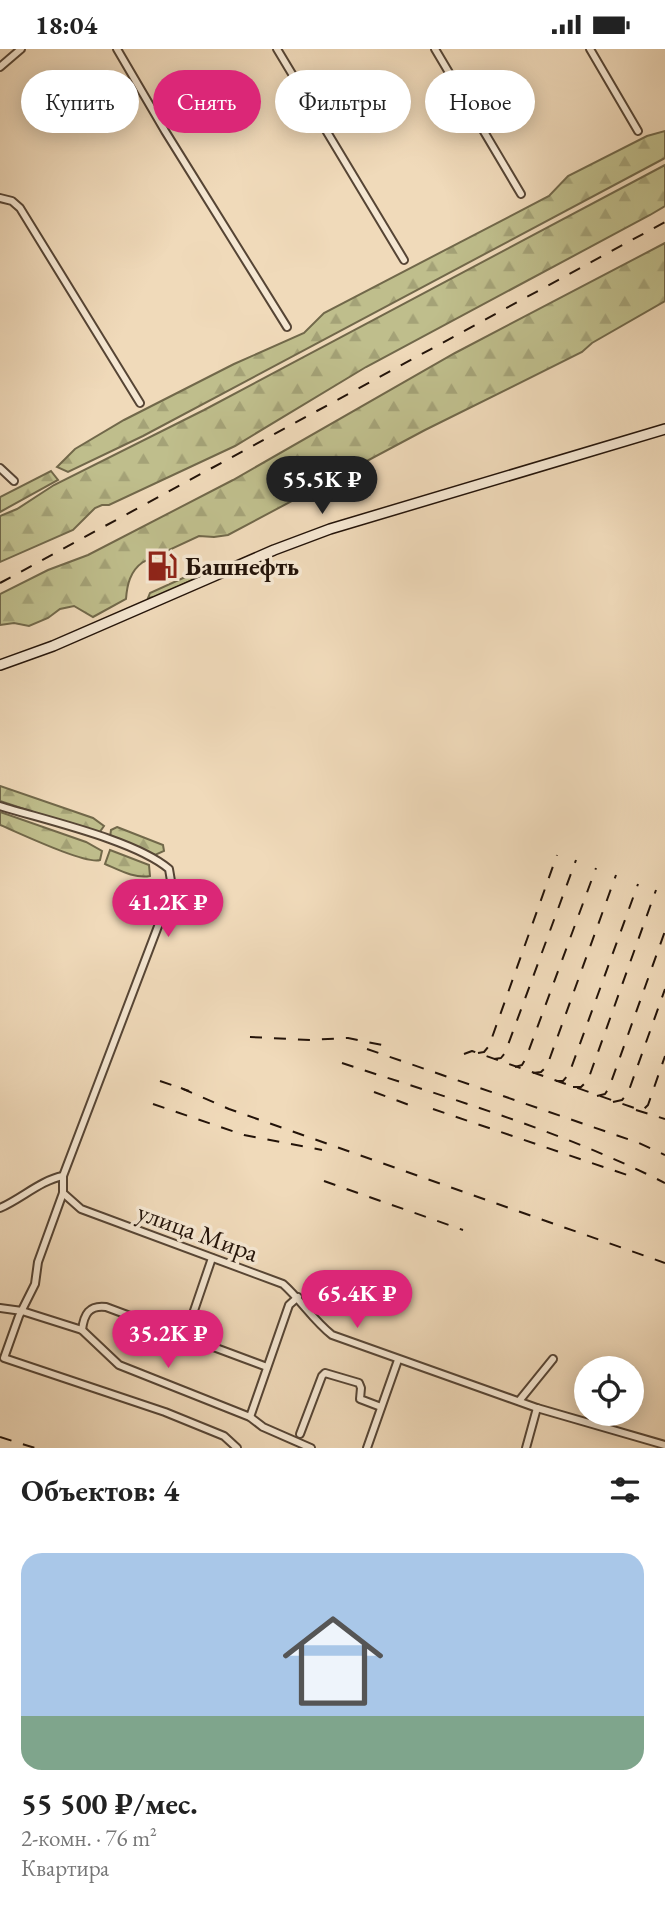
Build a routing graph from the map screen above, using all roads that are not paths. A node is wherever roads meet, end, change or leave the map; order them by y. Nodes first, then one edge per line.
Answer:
1 (21, 49) edge
2 (117, 49) edge
3 (277, 49) edge
4 (435, 49) edge
5 (590, 49) edge
6 (0, 67) edge
7 (638, 131) dead end
8 (521, 194) dead end
9 (0, 198) edge
10 (404, 260) dead end
11 (287, 327) dead end
12 (140, 403) dead end
13 (665, 429) edge
14 (0, 468) edge
15 (14, 481) dead end
16 (0, 665) edge
17 (0, 806) edge
18 (64, 1176) junction
19 (63, 1193) junction
20 (0, 1208) edge
21 (212, 1258) junction
22 (298, 1297) junction
23 (0, 1308) edge
24 (22, 1311) junction
25 (82, 1330) junction
26 (185, 1337) junction
27 (398, 1360) junction
28 (553, 1360) dead end
29 (267, 1367) junction
30 (519, 1401) junction
31 (381, 1407) junction
32 (537, 1408) junction
33 (250, 1417) junction
34 (300, 1434) dead end
35 (665, 1445) edge
36 (237, 1448) edge
37 (311, 1448) edge
38 (367, 1448) edge
39 (526, 1448) edge

1 - 6 street
2 - 11 street
3 - 10 street
4 - 8 street
5 - 7 street
9 - 12 street
13 - 16 main road
14 - 15 street
17 - 18 street
18 - 19 street
18 - 20 street
19 - 21 street, улица Мира
19 - 24 street
21 - 22 street, улица Мира
21 - 26 street
22 - 27 street, улица Мира
22 - 29 street
23 - 24 street
24 - 25 street
24 - 36 street
25 - 26 street
25 - 33 street
26 - 29 street
27 - 30 street, улица Мира
27 - 31 street
28 - 30 street
29 - 33 street
30 - 32 street, улица Мира
31 - 34 street
31 - 38 street
32 - 35 street, улица Мира
32 - 39 street
33 - 37 street

